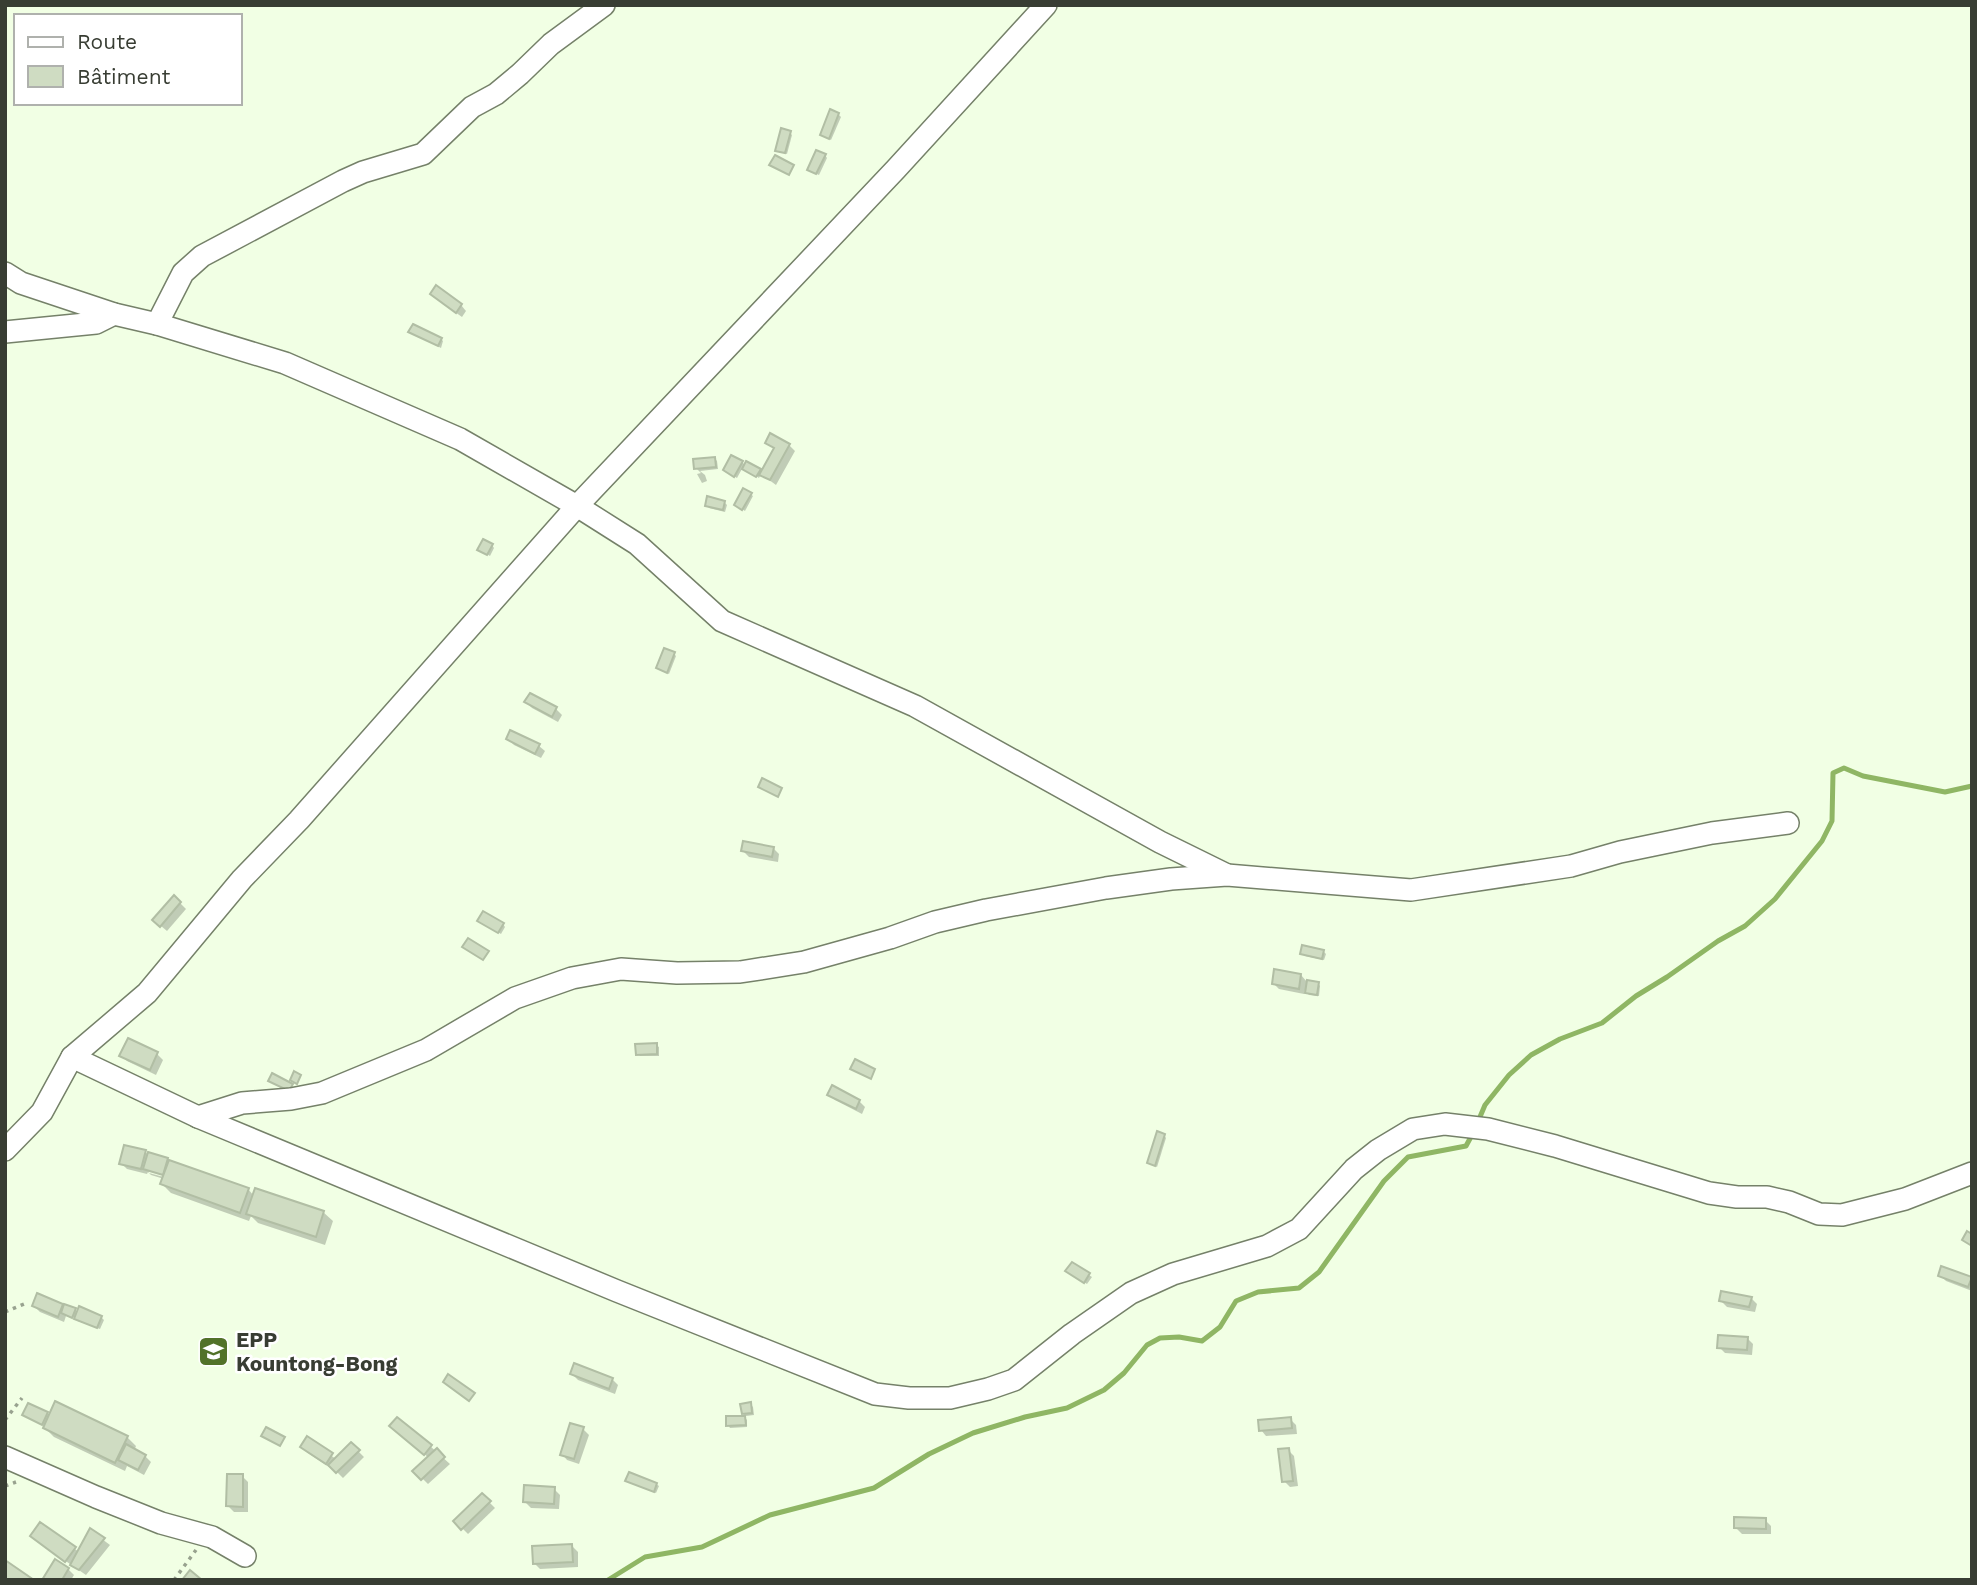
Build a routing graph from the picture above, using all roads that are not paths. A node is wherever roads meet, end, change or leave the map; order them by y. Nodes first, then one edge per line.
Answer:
1 (604, 5) edge
2 (1046, 5) edge
3 (5, 273) edge
4 (114, 314) junction
5 (157, 324) junction
6 (5, 332) edge
7 (577, 506) junction
8 (1788, 823) dead end
9 (1227, 875) junction
10 (72, 1058) junction
11 (198, 1117) junction
12 (5, 1150) edge
13 (1972, 1173) edge
14 (5, 1457) edge
15 (245, 1556) dead end

1 - 5 street
2 - 7 street
3 - 4 street
4 - 5 street
4 - 6 street
5 - 7 street
7 - 9 street
7 - 10 street
8 - 9 street
9 - 11 street
10 - 11 street
10 - 12 street
11 - 13 street
14 - 15 street

